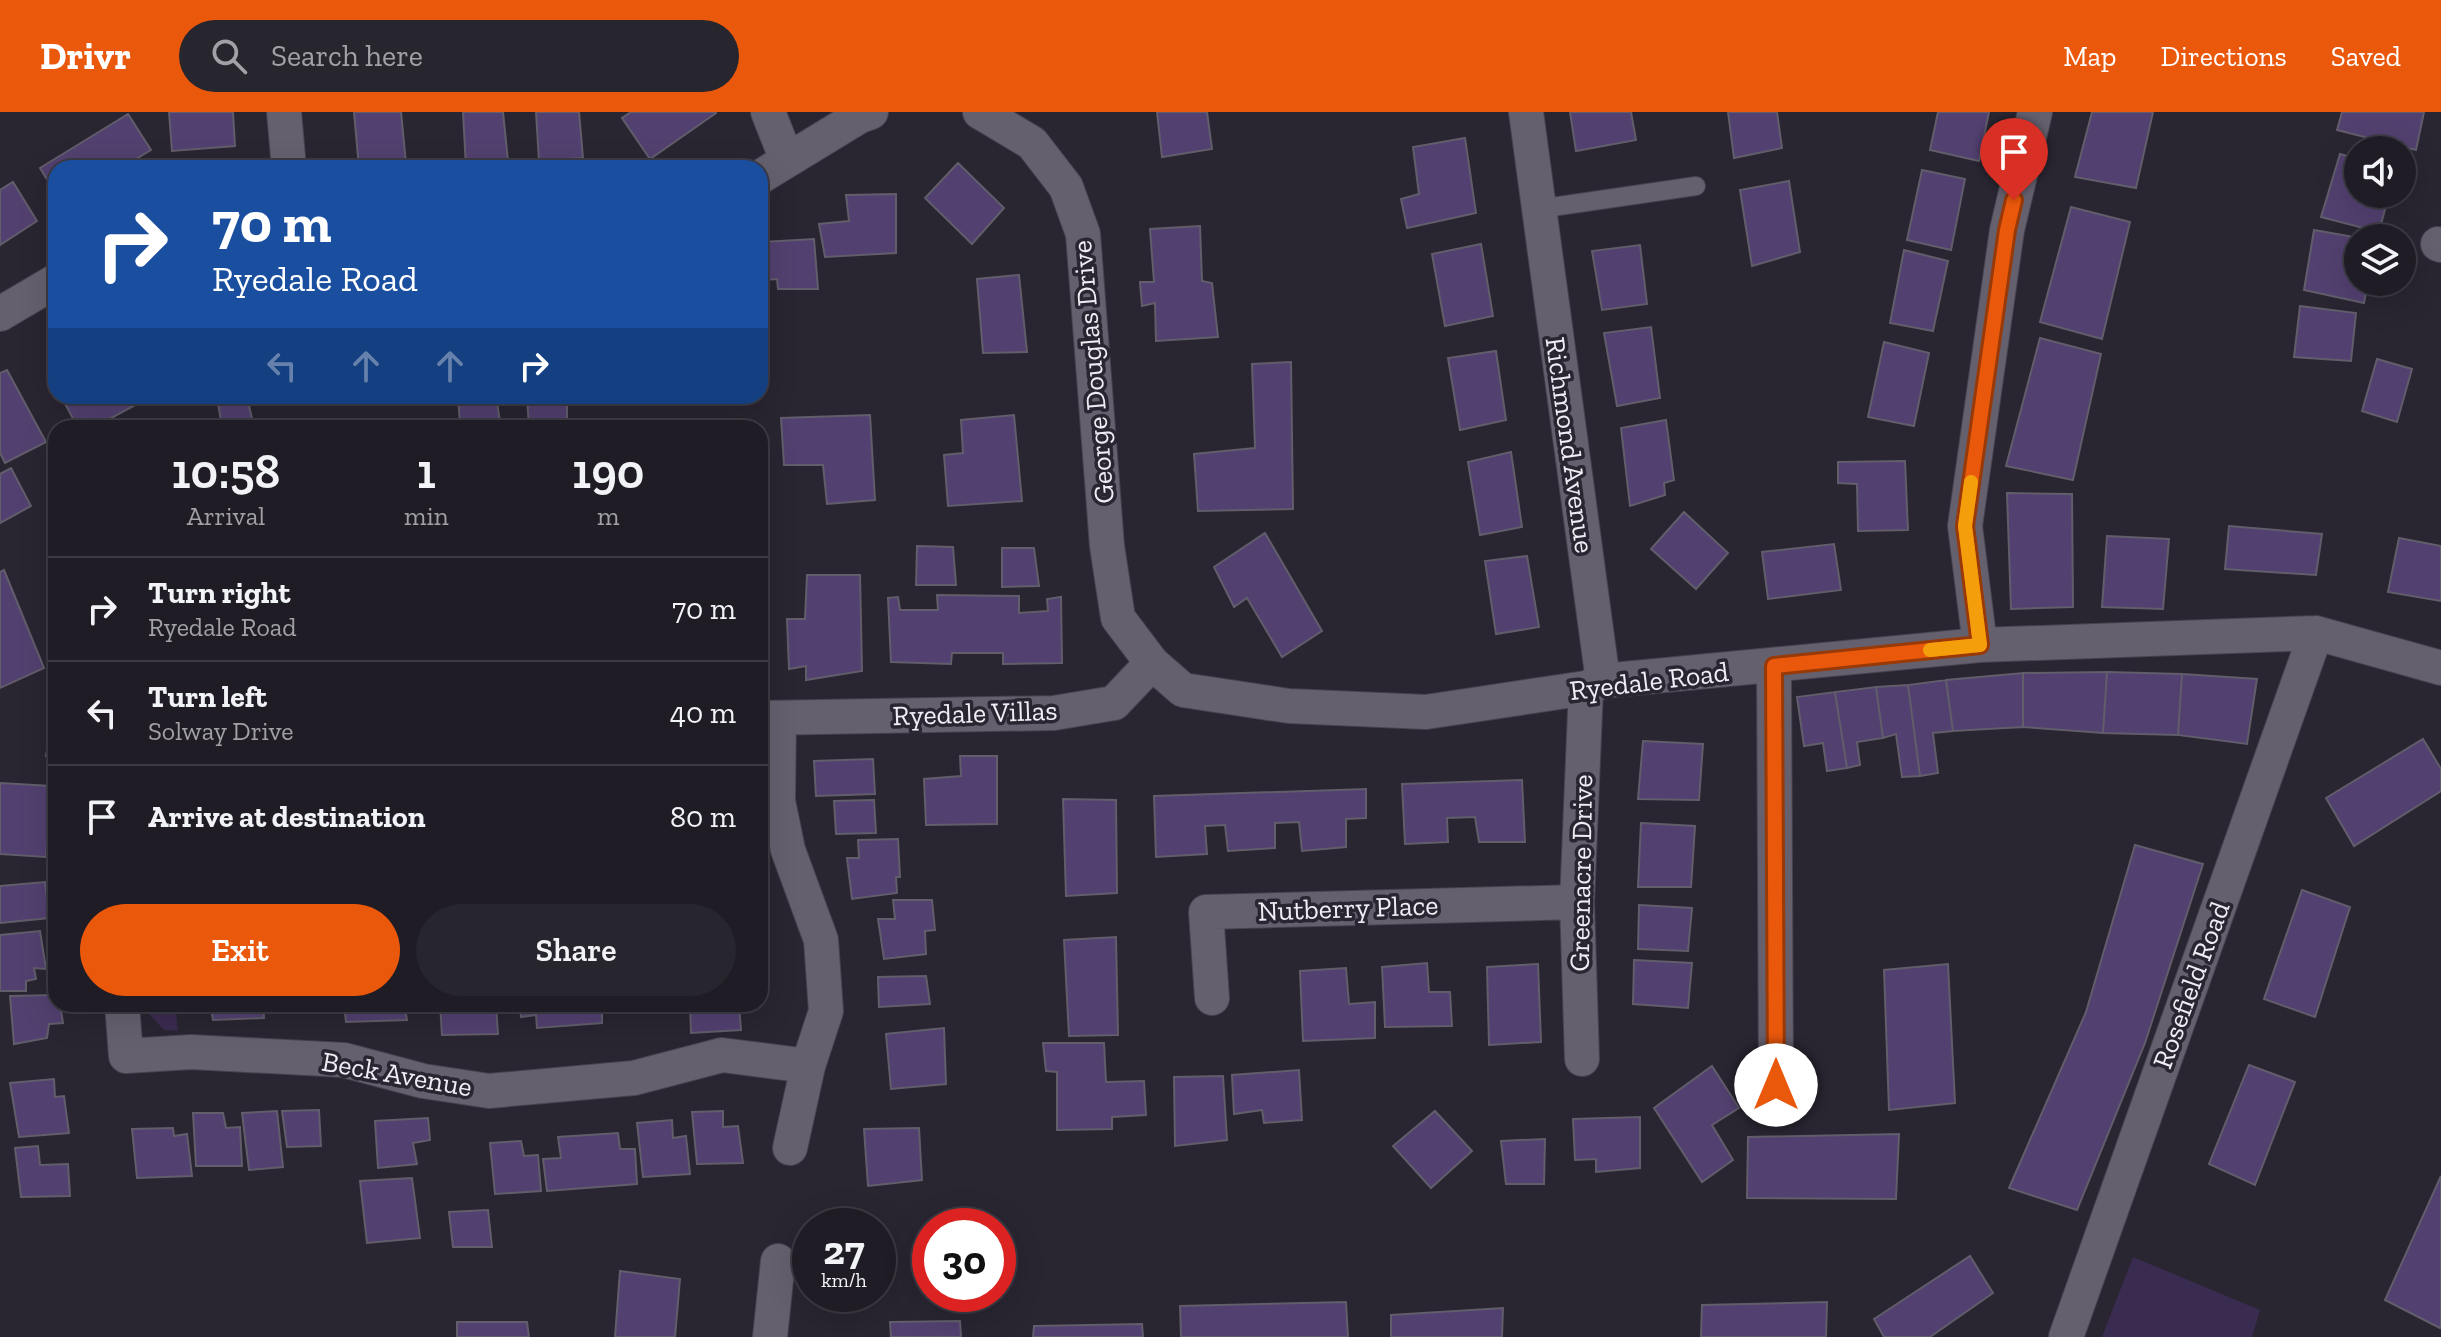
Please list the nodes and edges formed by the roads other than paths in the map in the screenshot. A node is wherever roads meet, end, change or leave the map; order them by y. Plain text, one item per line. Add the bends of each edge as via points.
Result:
1 (284, 112) edge
2 (768, 112) edge
3 (871, 112) edge
4 (980, 112) edge
5 (1526, 112) edge
6 (2035, 112) edge
7 (288, 160) edge
8 (774, 168) edge
9 (1696, 186) dead end
10 (1538, 209) junction
11 (48, 286) edge
12 (0, 314) edge
13 (2316, 633) junction
14 (1980, 645) junction
15 (1152, 663) junction
16 (1774, 666) junction
17 (2441, 668) edge
18 (1594, 684) junction
19 (770, 718) edge
20 (1577, 902) junction
21 (1212, 998) dead end
22 (123, 1012) edge
23 (1582, 1059) dead end
24 (808, 1066) junction
25 (1776, 1085) dead end
26 (790, 1148) dead end
27 (778, 1261) dead end
28 (770, 1337) edge
29 (2066, 1337) edge

1 - 7 street
2 - 8 street
3 - 8 street
4 - 15 street, George Douglas Drive via 1032,143 1066,187 1083,234 1107,546 1118,618
5 - 10 street, Richmond Avenue
6 - 14 street via 2007,230 1965,526
9 - 10 lane
10 - 18 street, Richmond Avenue
11 - 12 street
13 - 14 street, Ryedale Road
13 - 17 street, Ryedale Road
13 - 29 street, Rosefield Road
14 - 16 street, Ryedale Road
15 - 18 street, Ryedale Road via 1183,690 1289,706 1426,712
15 - 19 street, Ryedale Villas via 1114,703 1054,713
16 - 18 street, Ryedale Road
16 - 25 street
18 - 20 street, Greenacre Drive
19 - 24 street via 788,850 821,940 826,1011
20 - 21 street, Nutberry Place via 1206,912
20 - 23 street, Greenacre Drive
22 - 24 street, Beck Avenue via 126,1056 191,1052 344,1060 423,1081 489,1091 634,1078 722,1055
24 - 26 street
27 - 28 street

